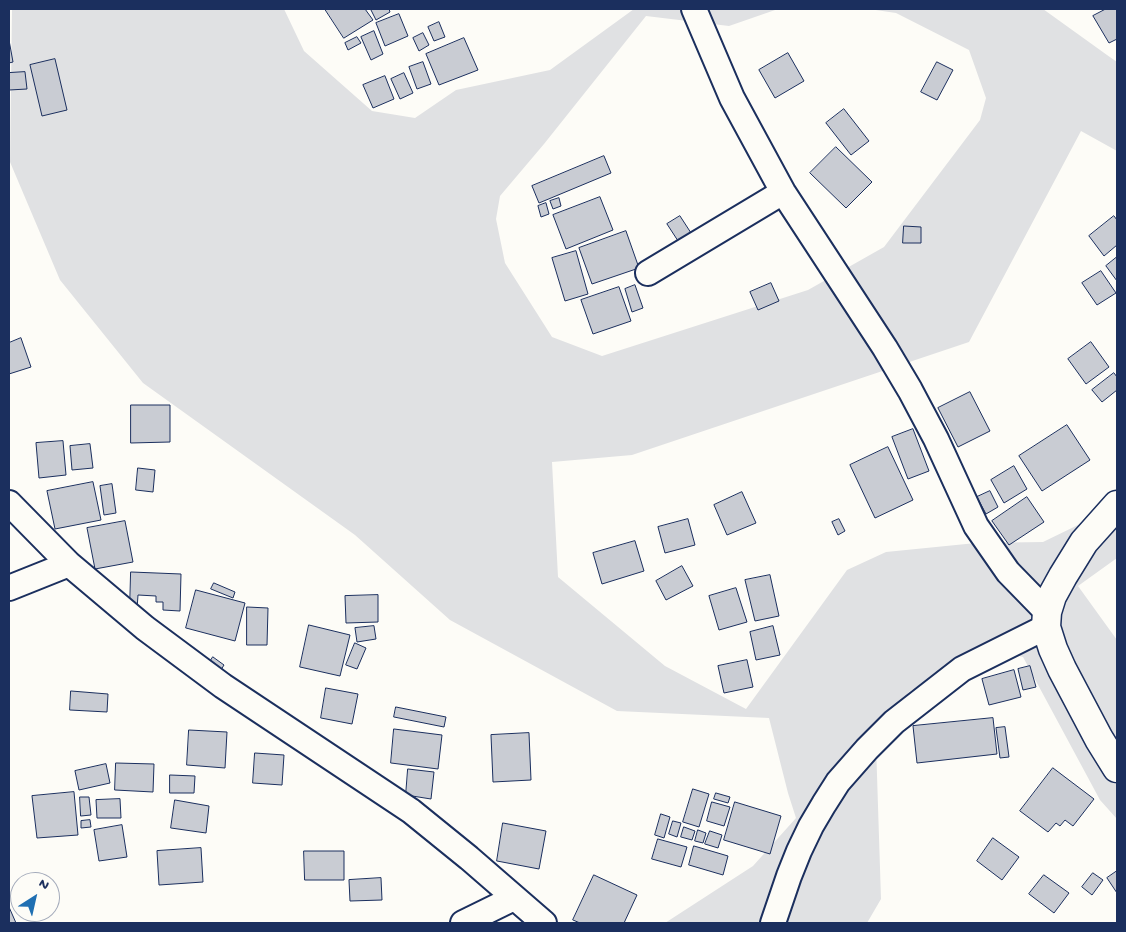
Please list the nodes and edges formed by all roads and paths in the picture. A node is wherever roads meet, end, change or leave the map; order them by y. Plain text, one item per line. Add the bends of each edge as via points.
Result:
1 (694, 9) edge
2 (783, 192) junction
3 (648, 273) dead end
4 (9, 503) edge
5 (1117, 505) edge
6 (69, 564) junction
7 (9, 588) edge
8 (1046, 619) junction
9 (1117, 768) edge
10 (514, 898) junction
11 (463, 923) edge
12 (544, 923) edge
13 (773, 923) edge

1 - 2 street via 732,98
2 - 3 street
2 - 8 street via 910,390 976,526
4 - 6 street
5 - 8 main road via 1084,542 1052,596
6 - 7 street
6 - 10 street via 145,628 223,686 411,810
8 - 9 main road via 1053,650 1062,669
8 - 13 street via 962,669 894,722 867,749 838,782 811,826
10 - 11 street
10 - 12 street

